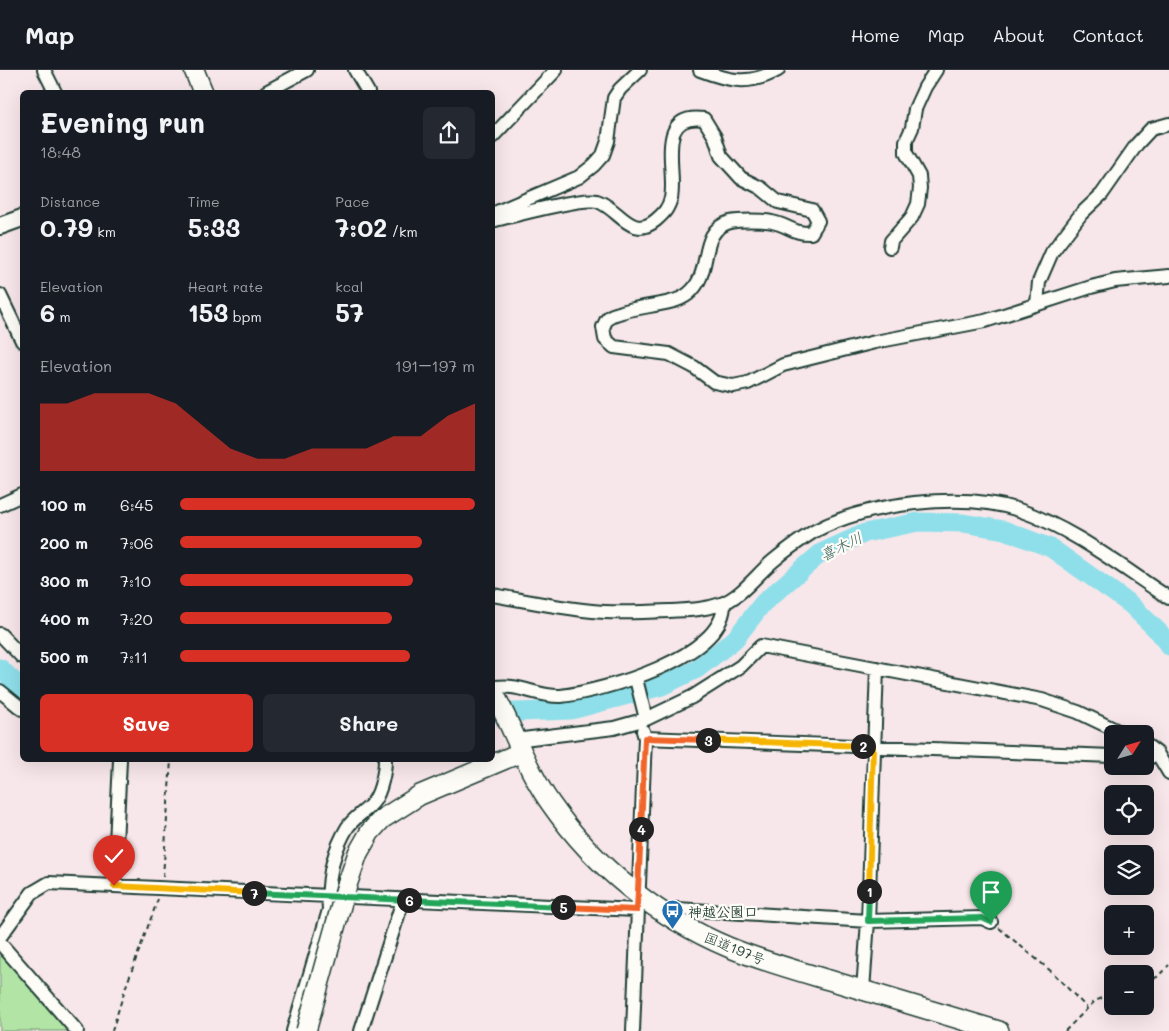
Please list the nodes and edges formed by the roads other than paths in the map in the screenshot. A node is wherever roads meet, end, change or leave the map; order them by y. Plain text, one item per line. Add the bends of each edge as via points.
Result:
1 (44, 70) edge
2 (194, 70) edge
3 (307, 70) edge
4 (355, 70) edge
5 (556, 70) edge
6 (640, 70) edge
7 (700, 70) edge
8 (778, 70) edge
9 (936, 70) edge
10 (54, 90) edge
11 (202, 90) edge
12 (270, 90) edge
13 (367, 90) edge
14 (1169, 124) edge
15 (495, 134) edge
16 (495, 213) edge
17 (20, 219) edge
18 (495, 220) edge
19 (0, 226) edge
20 (890, 247) dead end
21 (1169, 276) edge
22 (0, 295) edge
23 (1037, 304) junction
24 (20, 338) edge
25 (20, 496) edge
26 (0, 505) edge
27 (495, 595) edge
28 (1169, 598) edge
29 (724, 604) junction
30 (0, 634) edge
31 (20, 655) edge
32 (877, 668) junction
33 (636, 682) junction
34 (495, 690) edge
35 (0, 691) edge
36 (495, 695) edge
37 (20, 707) edge
38 (644, 718) junction
39 (1105, 725) edge
40 (645, 738) junction
41 (516, 741) junction
42 (873, 747) junction
43 (495, 753) edge
44 (1104, 756) edge
45 (1154, 759) edge
46 (120, 762) edge
47 (385, 762) edge
48 (479, 762) edge
49 (1169, 774) edge
50 (114, 886) junction
51 (328, 896) junction
52 (403, 900) junction
53 (637, 902) junction
54 (666, 914) junction
55 (868, 921) junction
56 (991, 922) road end
57 (0, 937) edge
58 (0, 943) edge
59 (863, 990) junction
60 (77, 1031) edge
61 (293, 1031) edge
62 (306, 1031) edge
63 (361, 1031) edge
64 (633, 1031) edge
65 (999, 1031) edge

1 - 10 street
2 - 11 highway
3 - 12 street
4 - 13 street
5 - 15 street
6 - 16 street via 614,98 608,141 594,165 579,177
7 - 8 street via 726,80 743,81
9 - 20 street via 915,108 906,141 906,153 918,176 918,204 912,217 890,242
14 - 23 street via 1151,129 1137,144 1102,194 1081,214 1052,252 1039,282
17 - 19 main road
18 - 23 street via 579,201 596,201 611,208 630,226 652,223 666,212 671,199 673,184 669,148 674,132 681,122 693,117 704,119 721,156 741,178 778,202 812,210 818,222 811,233 800,234 771,221 730,222 716,229 708,239 702,276 693,290 682,298 633,307 609,316 603,327 605,339 614,347 670,354 714,382 733,386 748,383 784,365 875,342 985,321
21 - 23 street via 1115,281
22 - 24 street
25 - 26 street
27 - 29 street via 604,612 703,609
28 - 29 street via 1070,533 1043,520 1018,510 953,502 910,503 839,520 796,542
29 - 33 street via 724,614 708,637
30 - 31 street
32 - 38 street via 761,646 741,666 692,697
32 - 39 street via 1042,700
32 - 42 street
33 - 34 street via 559,696 510,686
33 - 38 street
35 - 37 street
36 - 41 highway, 国道197号
38 - 40 street
38 - 41 street via 614,728
40 - 42 street
40 - 53 street
41 - 43 highway, bridge
41 - 53 highway, 国道197号 via 550,803 583,846
42 - 44 street
42 - 55 street
45 - 49 street
46 - 50 street
47 - 51 street via 374,802 347,828 333,858
48 - 62 highway, bridge via 382,819 370,832 358,853 346,888
50 - 51 street
50 - 57 street via 59,883 40,886
51 - 52 street
51 - 61 street via 329,910
52 - 53 street
52 - 63 street
53 - 54 highway, 国道197号
53 - 64 street
54 - 55 street via 677,910
54 - 59 highway, 国道197号 via 729,947
55 - 56 street via 982,918
55 - 59 street
58 - 60 street
59 - 65 highway, 国道197号

